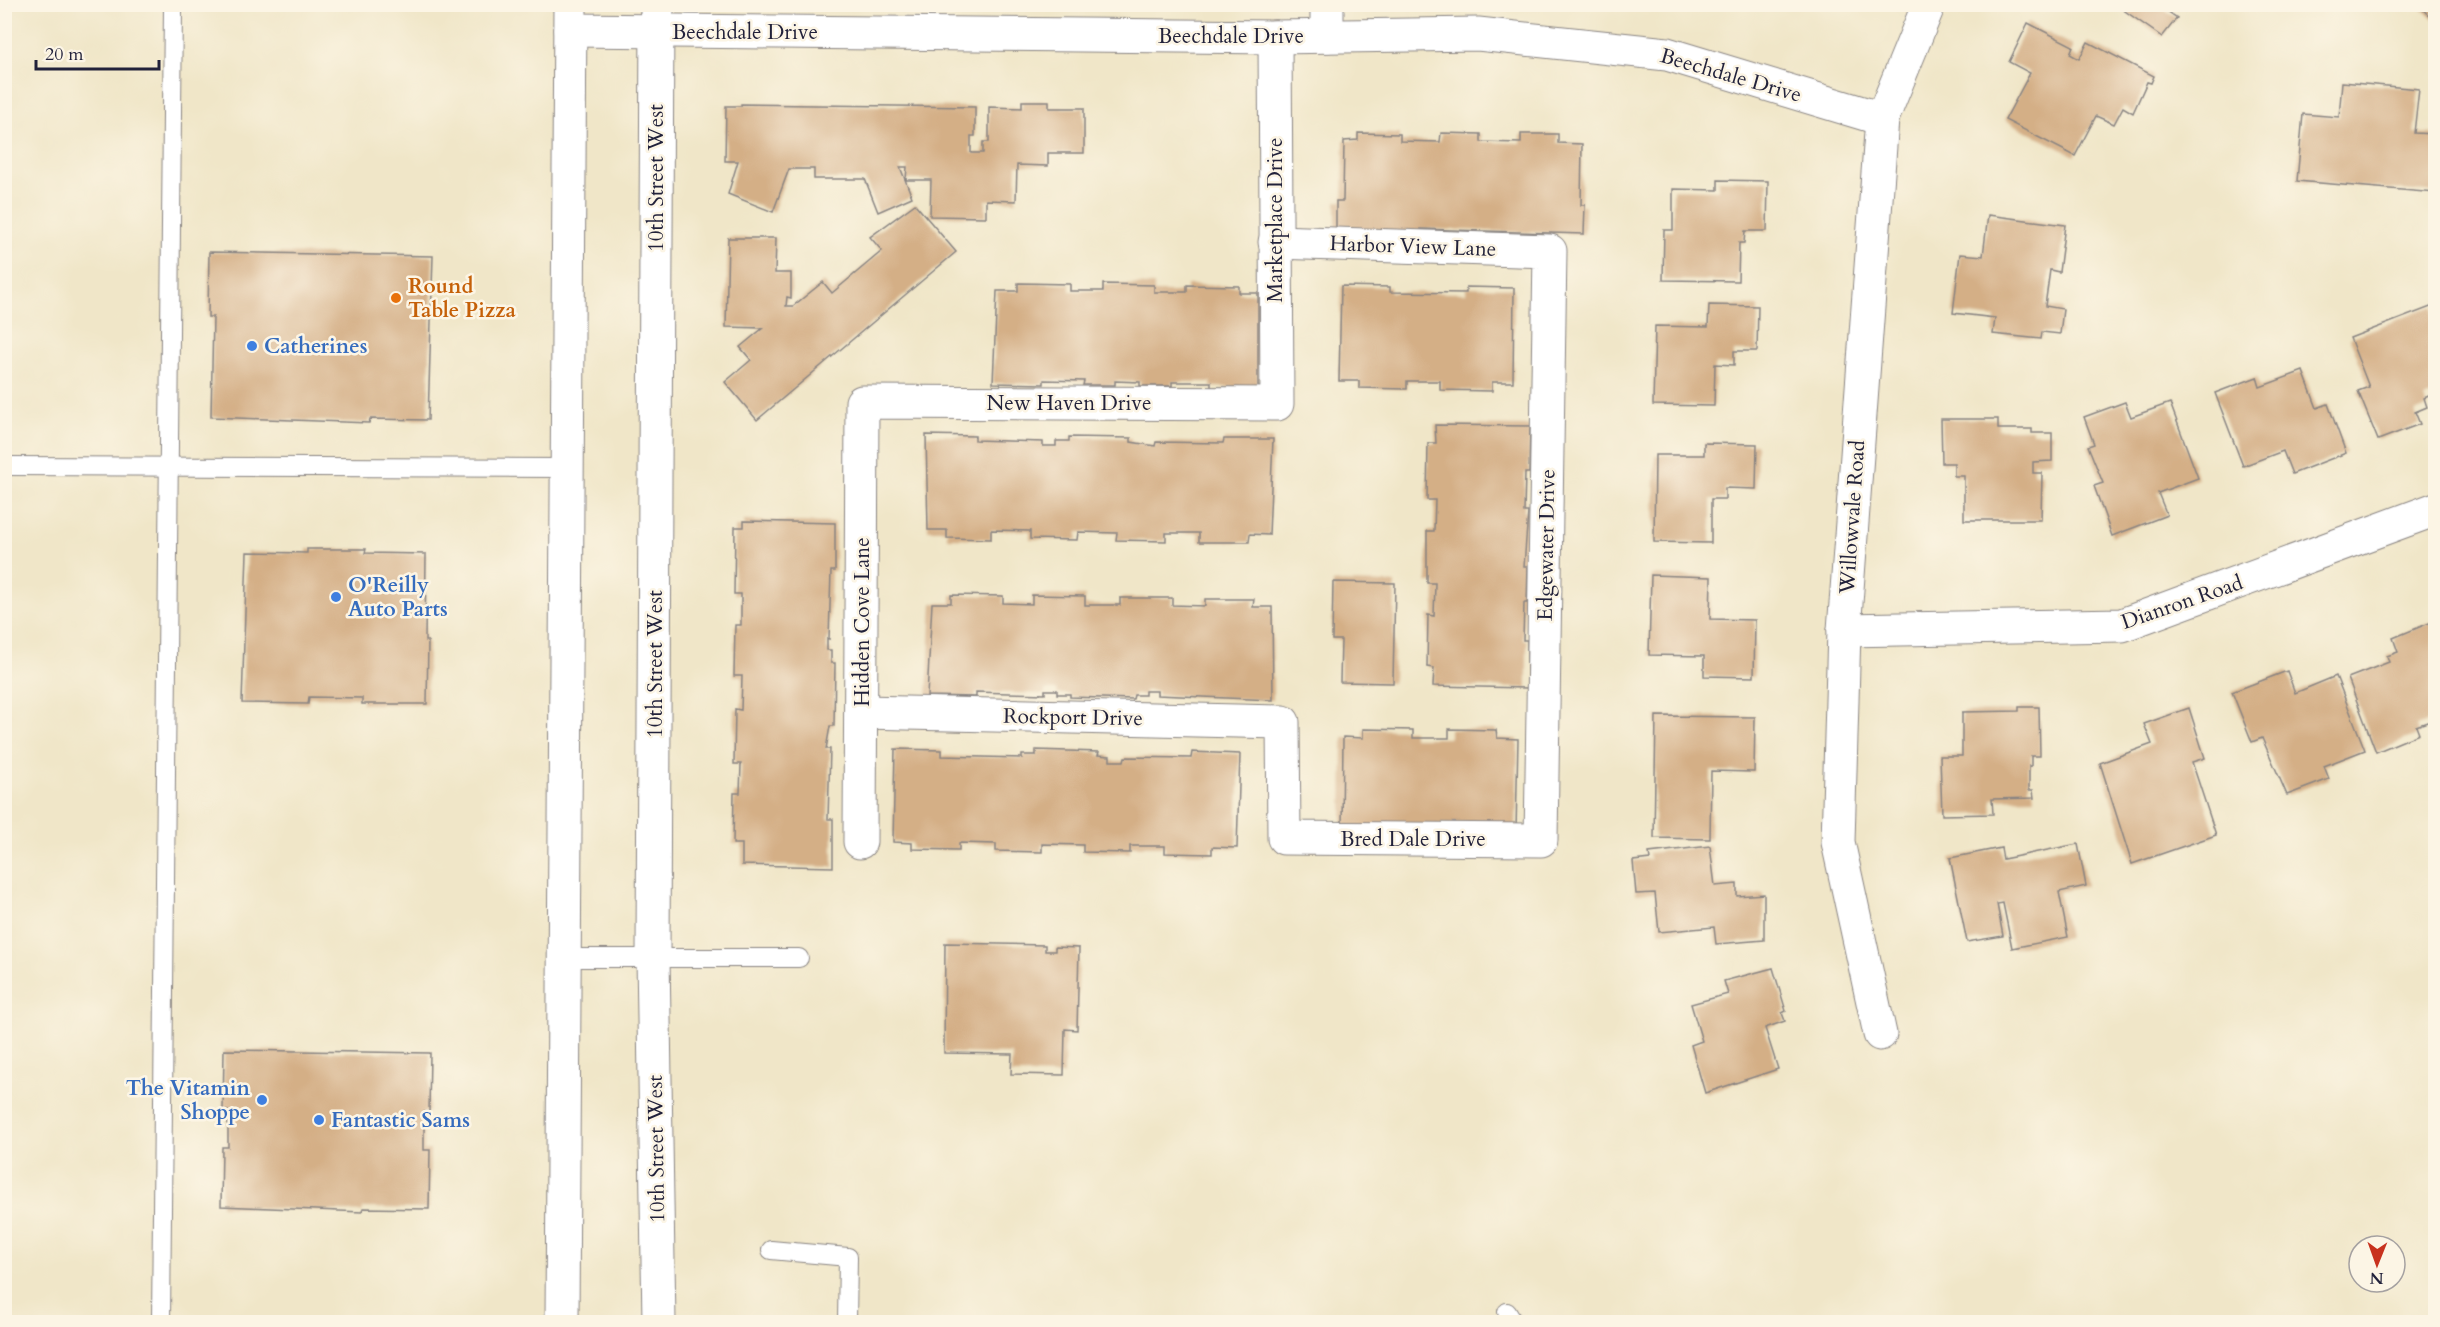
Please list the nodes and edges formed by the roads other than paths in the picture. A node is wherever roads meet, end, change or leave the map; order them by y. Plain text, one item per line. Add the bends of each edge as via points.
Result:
1 (174, 4) edge
2 (1327, 4) edge
3 (1929, 4) edge
4 (570, 17) edge
5 (657, 18) edge
6 (1327, 36) junction
7 (1275, 37) junction
8 (1882, 119) junction
9 (1275, 242) junction
10 (1550, 250) joint
11 (862, 402) joint
12 (1277, 404) joint
13 (4, 466) edge
14 (169, 467) junction
15 (567, 468) junction
16 (2436, 509) edge
17 (1844, 630) junction
18 (863, 712) junction
19 (1284, 838) joint
20 (1542, 840) joint
21 (860, 842) dead end
22 (653, 957) junction
23 (564, 958) junction
24 (799, 958) dead end
25 (1880, 1034) dead end
26 (771, 1250) dead end
27 (161, 1323) edge
28 (562, 1323) edge
29 (659, 1323) edge
30 (847, 1323) edge

1 - 14 lane
2 - 6 street
3 - 8 street, Willowvale Road
4 - 5 street, Beechdale Drive
4 - 15 street
5 - 7 street, Beechdale Drive
5 - 22 street, 10th Street West
6 - 7 street, Beechdale Drive
6 - 8 street, Beechdale Drive via 1478,34 1667,54
7 - 9 street, Marketplace Drive
8 - 17 street, Willowvale Road
9 - 10 street, Harbor View Lane
9 - 12 street, Marketplace Drive
10 - 20 street, Edgewater Drive
11 - 12 street, New Haven Drive
11 - 18 street, Hidden Cove Lane
13 - 14 lane
14 - 15 lane
14 - 27 lane
15 - 23 street
16 - 17 street, Dianron Road via 2122,626
17 - 25 street, Willowvale Road via 1838,842
18 - 19 street, Rockport Drive via 1283,722
18 - 21 street, Hidden Cove Lane
19 - 20 street, Bred Dale Drive
22 - 23 lane
22 - 24 lane
22 - 29 street, 10th Street West
23 - 28 street
26 - 30 lane via 848,1257

